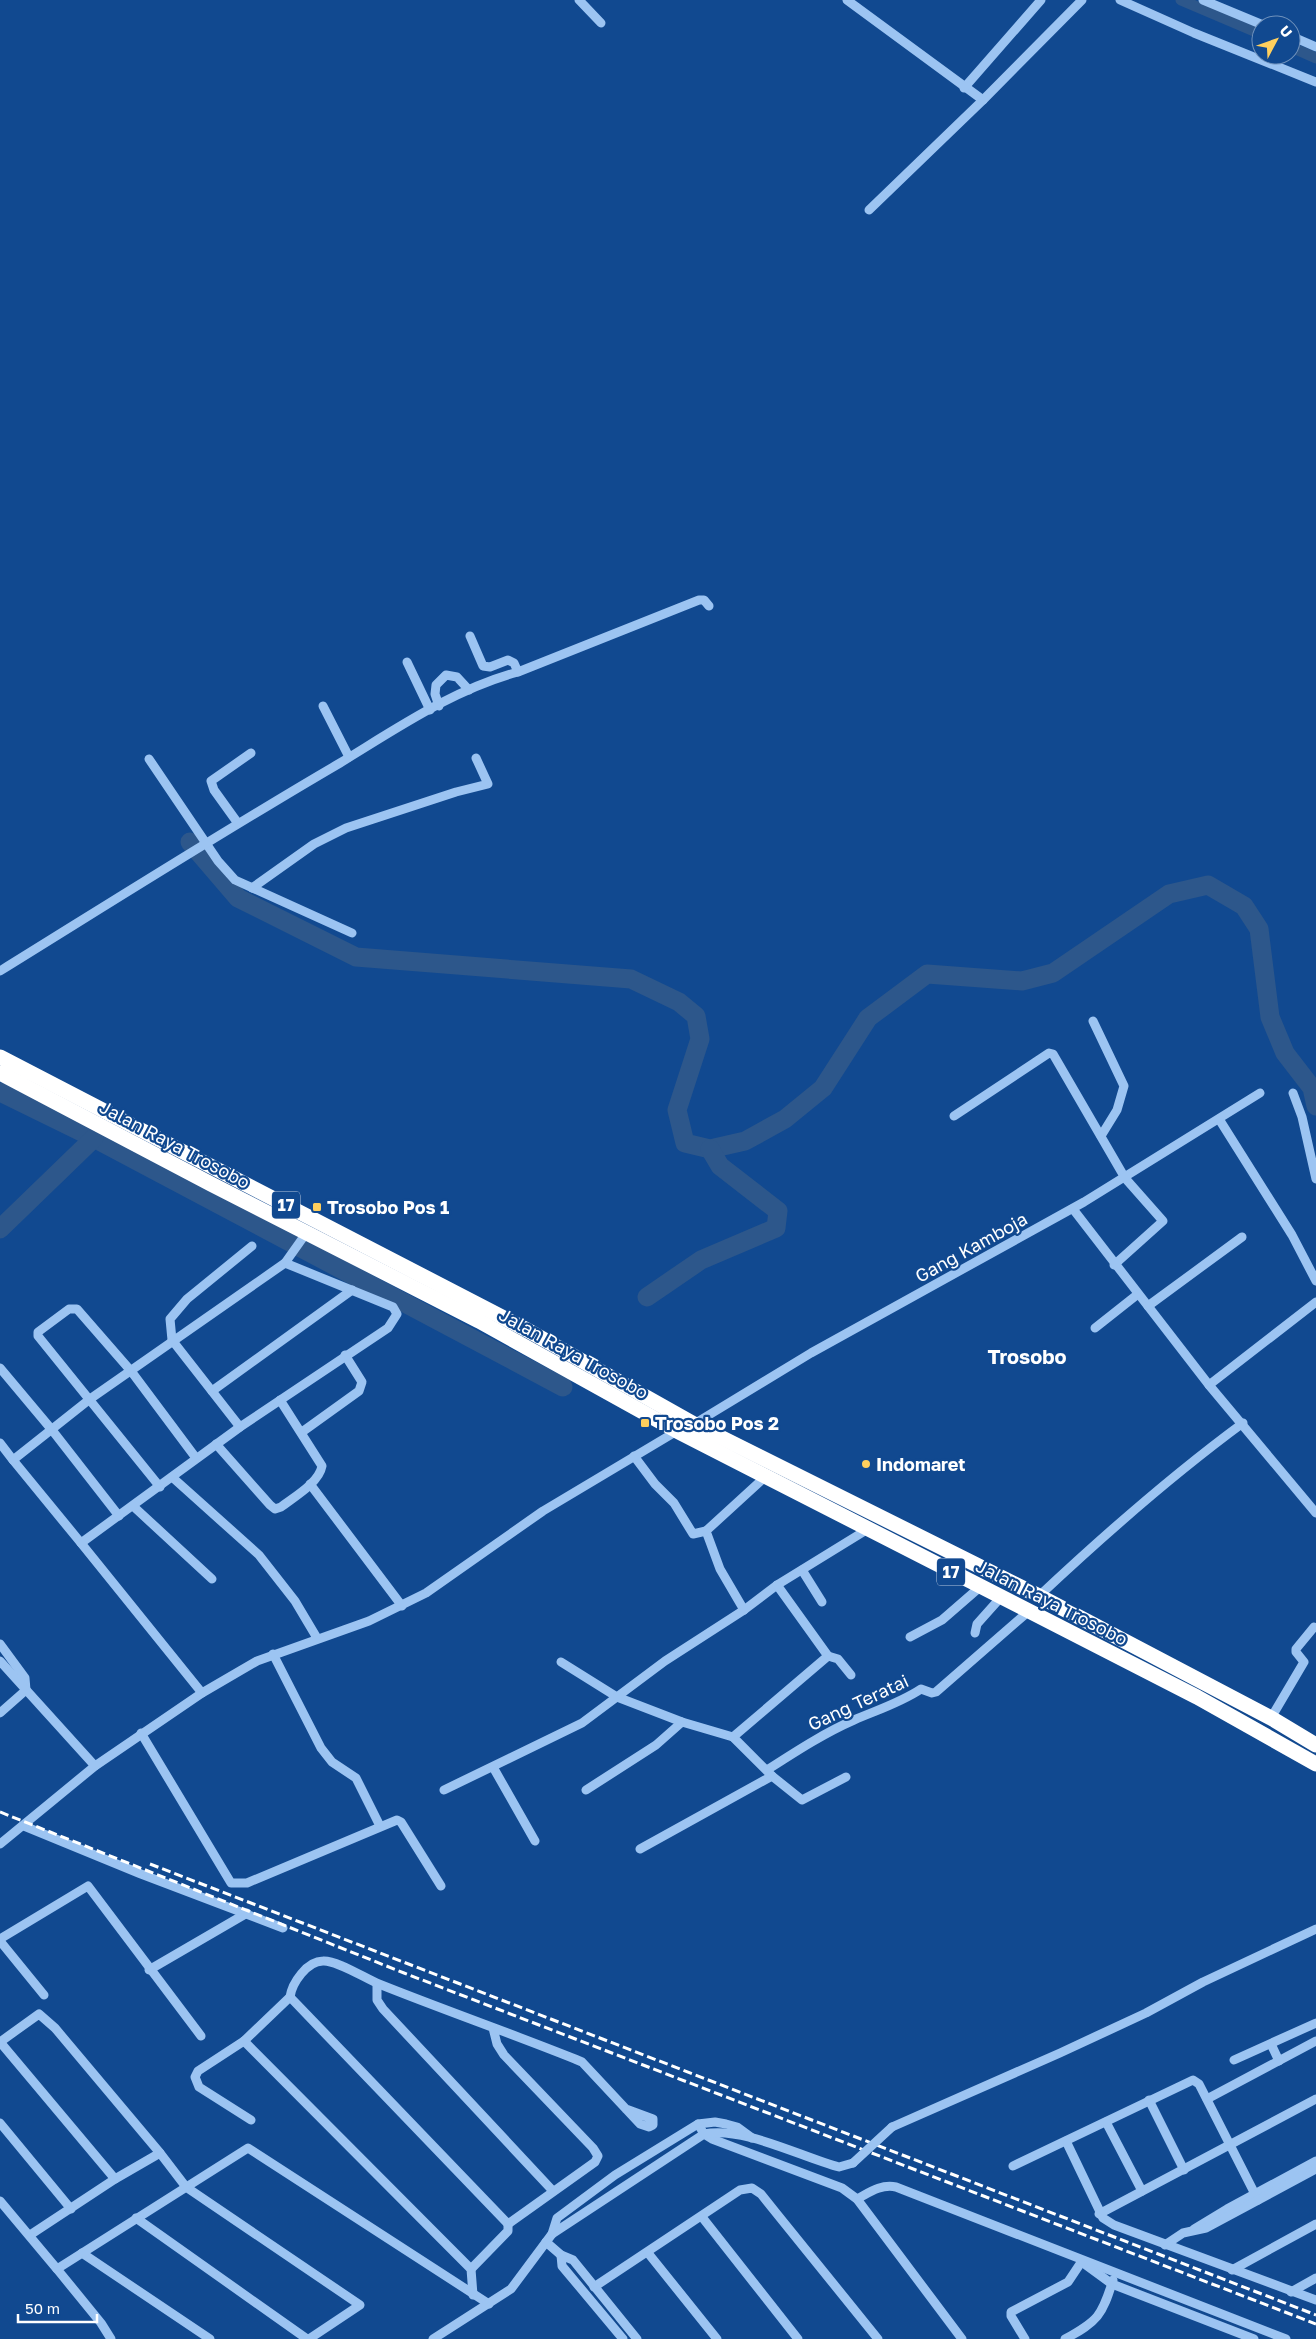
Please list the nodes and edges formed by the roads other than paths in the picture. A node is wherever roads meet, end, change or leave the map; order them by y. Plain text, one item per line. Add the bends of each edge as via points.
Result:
1 (579, 0) edge
2 (847, 0) edge
3 (1041, 0) edge
4 (1082, 0) edge
5 (1120, 0) edge
6 (1203, 0) edge
7 (1251, 20) edge
8 (601, 23) dead end
9 (1301, 40) edge
10 (1316, 47) edge
11 (1315, 79) edge
12 (964, 88) junction
13 (983, 100) junction
14 (869, 210) dead end
15 (709, 606) dead end
16 (470, 636) dead end
17 (407, 662) dead end
18 (518, 672) junction
19 (469, 690) junction
20 (323, 706) dead end
21 (440, 706) junction
22 (430, 710) junction
23 (251, 753) dead end
24 (349, 757) junction
25 (476, 758) dead end
26 (149, 759) dead end
27 (237, 822) junction
28 (203, 845) junction
29 (252, 888) junction
30 (352, 933) dead end
31 (0, 971) edge
32 (1093, 1021) dead end
33 (0, 1057) edge
34 (0, 1073) edge
35 (1260, 1093) dead end
36 (1293, 1093) dead end
37 (954, 1116) dead end
38 (1219, 1119) junction
39 (1100, 1136) junction
40 (1126, 1178) junction
41 (1316, 1179) edge
42 (1073, 1209) junction
43 (306, 1235) junction
44 (1242, 1237) dead end
45 (252, 1246) dead end
46 (285, 1262) junction
47 (1114, 1265) junction
48 (1316, 1281) edge
49 (352, 1290) junction
50 (1138, 1294) junction
51 (1316, 1302) edge
52 (1148, 1306) junction
53 (1095, 1328) dead end
54 (172, 1340) junction
55 (344, 1355) junction
56 (570, 1363) junction
57 (0, 1368) edge
58 (131, 1371) junction
59 (588, 1373) junction
60 (1209, 1385) junction
61 (212, 1391) junction
62 (90, 1399) junction
63 (280, 1400) junction
64 (1243, 1423) junction
65 (694, 1424) junction
66 (240, 1426) junction
67 (52, 1430) junction
68 (676, 1431) junction
69 (302, 1432) junction
70 (0, 1443) edge
71 (216, 1444) junction
72 (634, 1456) junction
73 (196, 1458) junction
74 (13, 1460) junction
75 (172, 1477) junction
76 (765, 1477) junction
77 (310, 1484) junction
78 (160, 1486) junction
79 (133, 1506) junction
80 (1316, 1513) edge
81 (119, 1516) junction
82 (868, 1529) junction
83 (706, 1531) junction
84 (81, 1543) junction
85 (802, 1570) junction
86 (212, 1579) dead end
87 (777, 1585) junction
88 (980, 1587) junction
89 (1002, 1596) junction
90 (1039, 1596) junction
91 (822, 1602) dead end
92 (402, 1606) junction
93 (744, 1610) junction
94 (1029, 1611) junction
95 (1314, 1627) dead end
96 (974, 1634) dead end
97 (910, 1637) dead end
98 (317, 1638) junction
99 (0, 1644) edge
100 (273, 1654) junction
101 (828, 1656) junction
102 (0, 1661) edge
103 (561, 1662) dead end
104 (851, 1675) dead end
105 (26, 1690) junction
106 (202, 1693) junction
107 (617, 1697) junction
108 (0, 1713) edge
109 (1271, 1718) junction
110 (682, 1722) junction
111 (142, 1733) junction
112 (733, 1737) junction
113 (1316, 1745) edge
114 (1316, 1764) edge
115 (96, 1766) junction
116 (493, 1767) junction
117 (770, 1773) junction
118 (846, 1777) dead end
119 (444, 1790) dead end
120 (586, 1790) dead end
121 (24, 1826) junction
122 (380, 1826) junction
123 (535, 1841) dead end
124 (0, 1844) edge
125 (640, 1849) dead end
126 (441, 1886) dead end
127 (247, 1913) junction
128 (283, 1928) dead end
129 (1316, 1929) edge
130 (0, 1940) edge
131 (149, 1970) junction
132 (377, 1984) junction
133 (44, 1995) dead end
134 (290, 1998) junction
135 (1316, 2022) edge
136 (493, 2028) junction
137 (1298, 2031) junction
138 (201, 2036) dead end
139 (244, 2041) junction
140 (1316, 2041) edge
141 (0, 2042) edge
142 (1271, 2044) junction
143 (1306, 2047) junction
144 (1234, 2060) dead end
145 (1279, 2061) junction
146 (1207, 2099) junction
147 (1316, 2099) edge
148 (1149, 2100) junction
149 (626, 2109) dead end
150 (251, 2120) dead end
151 (0, 2122) edge
152 (1106, 2122) junction
153 (698, 2124) junction
154 (704, 2134) junction
155 (752, 2138) junction
156 (1066, 2141) junction
157 (1230, 2145) junction
158 (160, 2153) junction
159 (1316, 2161) edge
160 (1013, 2166) dead end
161 (1316, 2169) edge
162 (1184, 2170) junction
163 (615, 2175) junction
164 (115, 2179) junction
165 (625, 2186) junction
166 (1278, 2186) junction
167 (186, 2187) junction
168 (1142, 2190) junction
169 (553, 2191) junction
170 (1257, 2197) junction
171 (857, 2199) junction
172 (0, 2201) edge
173 (71, 2209) junction
174 (1099, 2214) junction
175 (702, 2217) junction
176 (136, 2218) junction
177 (508, 2224) junction
178 (1316, 2224) edge
179 (552, 2234) junction
180 (30, 2235) junction
181 (546, 2242) junction
182 (1165, 2245) junction
183 (82, 2253) junction
184 (648, 2253) junction
185 (561, 2255) junction
186 (1082, 2261) junction
187 (57, 2269) junction
188 (471, 2269) junction
189 (1232, 2270) junction
190 (1115, 2274) junction
191 (1316, 2278) edge
192 (1112, 2284) junction
193 (594, 2287) junction
194 (1291, 2292) junction
195 (473, 2295) junction
196 (1184, 2300) junction
197 (1316, 2300) edge
198 (489, 2304) junction
199 (1178, 2310) junction
200 (634, 2336) edge
201 (111, 2339) edge
202 (210, 2339) edge
203 (308, 2339) edge
204 (433, 2339) edge
205 (623, 2339) edge
206 (717, 2339) edge
207 (798, 2339) edge
208 (878, 2339) edge
209 (962, 2339) edge
210 (1025, 2339) edge
211 (1065, 2339) edge
212 (1254, 2339) edge
213 (1286, 2339) edge

1 - 8 street
2 - 12 street
3 - 12 street
4 - 13 street
5 - 11 street via 1194,33
6 - 7 street
9 - 10 street
12 - 13 street
13 - 14 street
15 - 18 street via 704,600 699,600
16 - 18 street via 483,666 490,667 508,660 514,663
17 - 22 street
18 - 19 street
19 - 21 street
19 - 21 street via 457,677 446,675 436,685
20 - 24 street
21 - 22 street
22 - 24 street
23 - 27 street via 211,781
24 - 27 street
25 - 29 street via 488,784 346,828 314,844
26 - 28 street
27 - 28 street
28 - 29 street via 229,874
28 - 31 street
29 - 30 street
32 - 39 street via 1124,1086 1117,1110
33 - 56 highway, Jalan Raya Trosobo / 17 via 527,1330
34 - 43 highway, Jalan Raya Trosobo / 17
35 - 38 street, Gang Kamboja
36 - 41 street
37 - 39 street via 1051,1052
38 - 40 street, Gang Kamboja
38 - 48 street via 1292,1235
39 - 40 street
40 - 42 street, Gang Kamboja
40 - 47 street via 1163,1222
42 - 47 street
42 - 65 street, Gang Kamboja via 811,1353
43 - 46 street
43 - 56 highway, Jalan Raya Trosobo / 17
44 - 52 street
45 - 54 street via 178,1307 170,1320
46 - 49 street
46 - 54 street
47 - 50 street
49 - 55 street via 393,1307 397,1314 388,1328
49 - 61 street
50 - 52 street
50 - 53 street
51 - 60 street
52 - 60 street
54 - 58 street
54 - 61 street
55 - 63 street
55 - 69 street via 362,1382 359,1391
56 - 59 highway, Jalan Raya Trosobo / 17
57 - 67 street
58 - 62 street
58 - 62 street via 77,1309 69,1309 37,1334
58 - 73 street
59 - 65 highway, Jalan Raya Trosobo / 17
59 - 68 highway, Jalan Raya Trosobo / 17
60 - 64 street
61 - 66 street
62 - 67 street
62 - 78 street
63 - 66 street
63 - 69 street
64 - 80 street
64 - 90 street via 1200,1454 1114,1526
65 - 90 highway, Jalan Raya Trosobo / 17
66 - 71 street
67 - 74 street
67 - 81 street
68 - 72 street
68 - 76 highway, Jalan Raya Trosobo / 17
69 - 77 street via 322,1466
70 - 74 street
71 - 73 street
71 - 77 street via 273,1508 281,1508
72 - 83 street via 674,1503 693,1534
72 - 92 street via 544,1510 426,1593
73 - 75 street
74 - 84 street
75 - 78 street
75 - 98 street via 259,1555 295,1601
76 - 82 highway, Jalan Raya Trosobo / 17
76 - 83 street
77 - 92 street
78 - 79 street
79 - 81 street
79 - 86 street
81 - 84 street
82 - 85 street
82 - 88 highway, Jalan Raya Trosobo / 17
83 - 93 street via 720,1569
84 - 106 street
85 - 87 street
85 - 91 street
87 - 93 street
87 - 101 street
88 - 89 highway, Jalan Raya Trosobo / 17
88 - 97 street via 942,1620
89 - 94 highway, Jalan Raya Trosobo / 17
89 - 96 street via 977,1624
90 - 109 highway, Jalan Raya Trosobo / 17
92 - 98 street
93 - 107 street via 665,1661
94 - 114 highway, Jalan Raya Trosobo / 17 via 1197,1697
94 - 117 street, Gang Teratai via 936,1692 921,1689 906,1699 853,1720 807,1744
95 - 109 street via 1296,1648 1304,1662
98 - 100 street
99 - 105 street via 24,1678
100 - 106 street
100 - 122 street via 321,1748 332,1762 356,1778
101 - 104 street via 838,1659
101 - 112 street
102 - 105 street
103 - 107 street
105 - 108 street
105 - 115 street
106 - 111 street
107 - 110 street
107 - 116 street via 582,1723
109 - 113 highway, Jalan Raya Trosobo / 17
110 - 112 street
110 - 120 street via 656,1745
111 - 115 street
111 - 122 street via 227,1880 233,1884 247,1883
112 - 117 street
115 - 121 street
116 - 119 street
116 - 123 street
117 - 118 street via 802,1800
117 - 125 street
121 - 124 street
121 - 127 street
122 - 126 street via 400,1821
127 - 128 street
127 - 131 street
129 - 155 street, bridge via 1203,1982 1146,2013 892,2127 847,2166 830,2164
130 - 131 street via 88,1886
130 - 133 street
131 - 138 street
132 - 134 street via 324,1960 298,1976
132 - 136 street
132 - 169 street via 377,2000 383,2009
134 - 139 street
134 - 177 street
135 - 137 street
136 - 149 street via 582,2062
136 - 169 street via 496,2044 504,2056 597,2153 596,2162
137 - 142 street
137 - 143 street
139 - 150 street via 198,2071 195,2081 199,2087
139 - 188 street
140 - 143 street
141 - 158 street via 39,2014 55,2028
141 - 164 street
142 - 144 street
142 - 145 street
143 - 145 street
145 - 146 street
146 - 148 street via 1199,2084 1192,2080
146 - 157 street
147 - 157 street
148 - 152 street
148 - 162 street
151 - 173 street
152 - 156 street
152 - 168 street
153 - 154 street
153 - 155 street via 726,2124
153 - 163 street
154 - 155 street via 713,2132
154 - 165 street
154 - 171 street via 842,2188
156 - 160 street
156 - 174 street
157 - 162 street
157 - 170 street
158 - 164 street
158 - 167 street
159 - 166 street
161 - 166 street
162 - 168 street
163 - 165 street
163 - 179 street via 558,2218
164 - 173 street
165 - 179 street
166 - 170 street
167 - 176 street
167 - 195 street via 248,2148
167 - 203 street via 360,2305
168 - 174 street
169 - 177 street
170 - 182 street
171 - 186 street via 877,2188 896,2187
171 - 209 street
172 - 180 street
173 - 180 street
174 - 182 street via 1114,2225
175 - 184 street
175 - 207 street
175 - 208 street via 740,2190 756,2190
176 - 183 street
176 - 203 street
177 - 188 street via 508,2231
178 - 189 street
179 - 181 street
180 - 187 street
181 - 185 street
181 - 198 street via 511,2289
182 - 189 street
183 - 187 street
183 - 202 street
184 - 193 street
184 - 206 street
185 - 193 street via 573,2260
185 - 205 street via 562,2266
186 - 190 street
186 - 192 street
186 - 210 street via 1068,2282 1011,2312
187 - 201 street
188 - 195 street
189 - 194 street
190 - 192 street
190 - 196 street
191 - 194 street
192 - 199 street
192 - 211 street via 1106,2304 1097,2317
193 - 200 street
194 - 197 street
195 - 198 street
196 - 199 street
196 - 213 street
198 - 204 street
199 - 212 street
200 - 205 street

